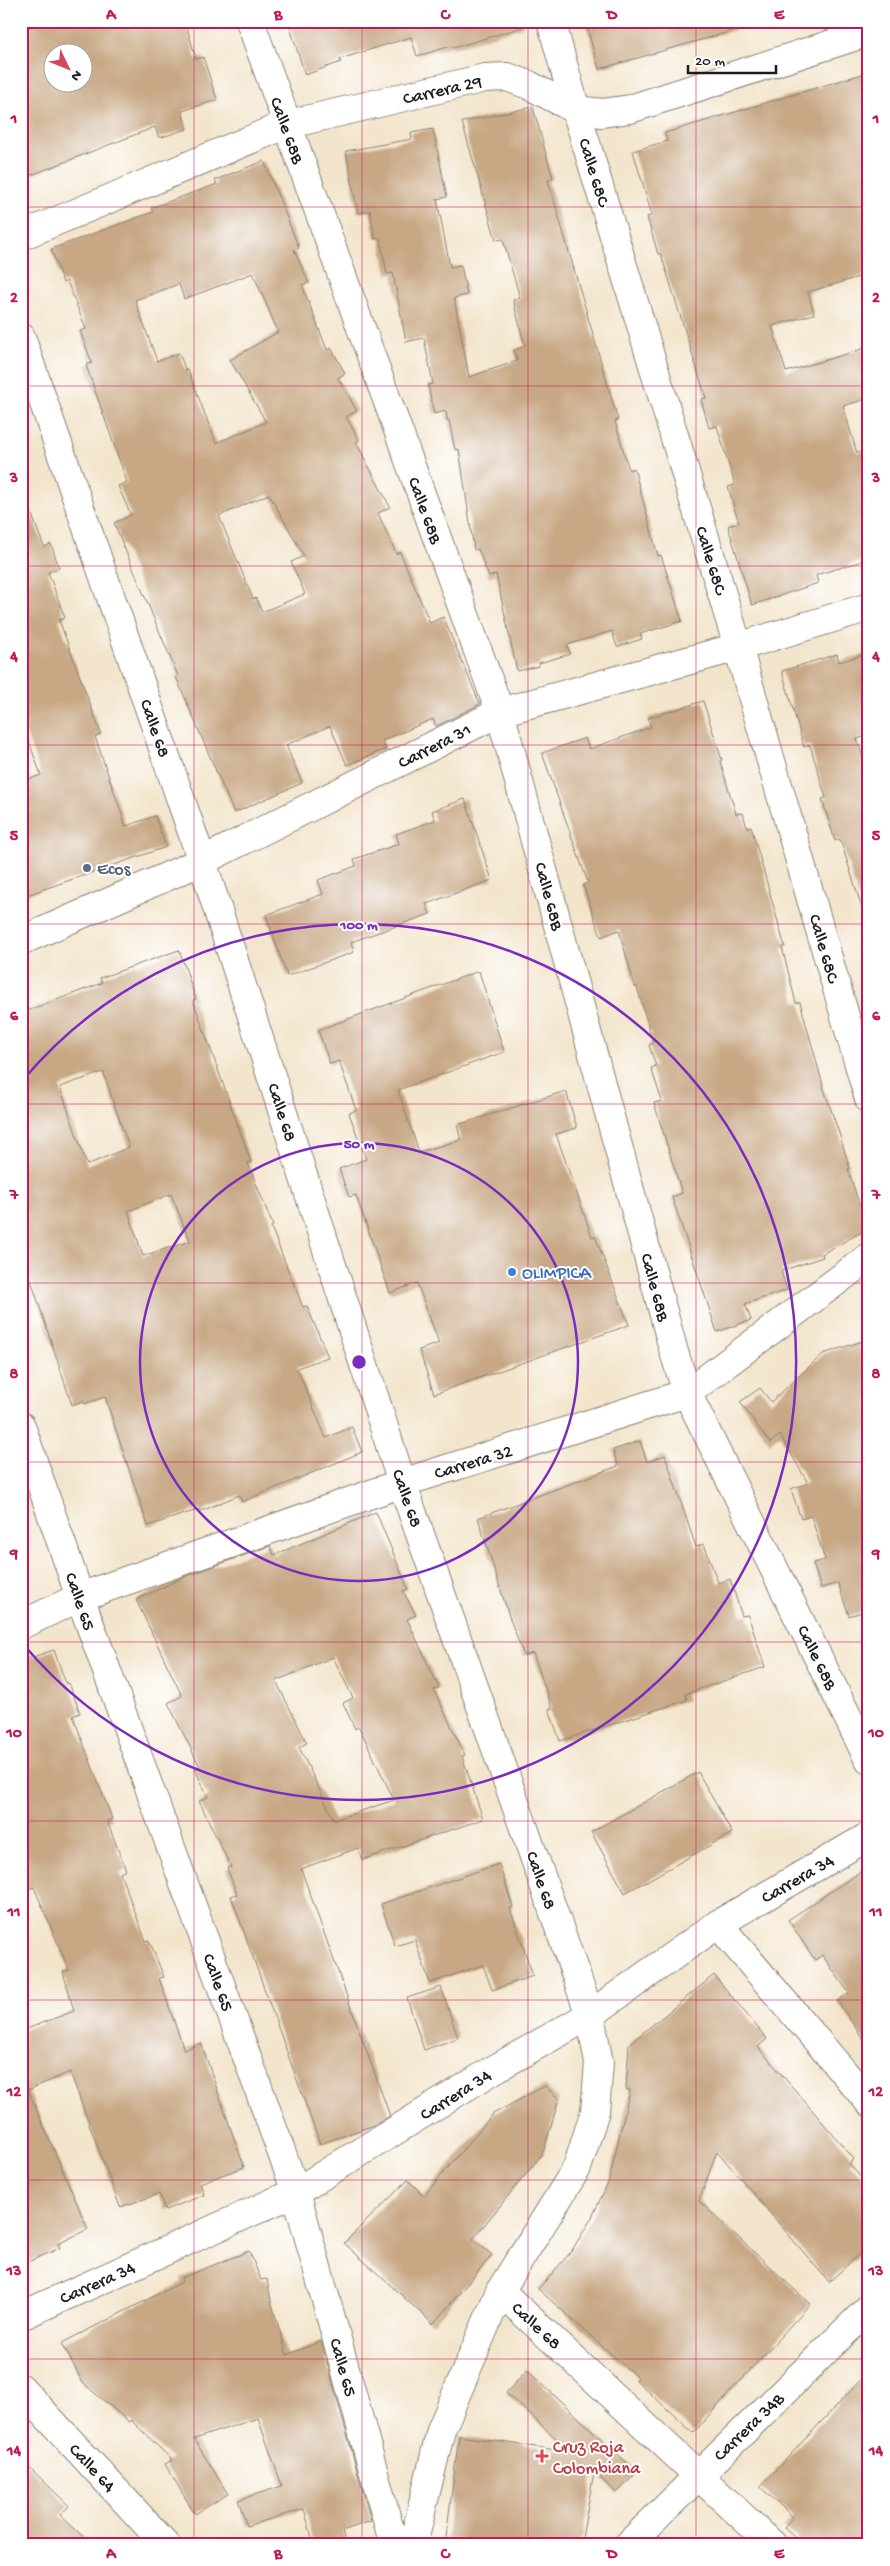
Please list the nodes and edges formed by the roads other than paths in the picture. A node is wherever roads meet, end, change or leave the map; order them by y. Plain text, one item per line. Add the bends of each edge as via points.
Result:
1 (250, 21) edge
2 (551, 21) edge
3 (869, 32) edge
4 (576, 110) junction
5 (285, 125) junction
6 (21, 236) edge
7 (21, 337) edge
8 (869, 607) edge
9 (738, 647) junction
10 (500, 712) junction
11 (202, 861) junction
12 (21, 941) edge
13 (869, 1099) edge
14 (869, 1257) edge
15 (687, 1394) junction
16 (21, 1426) edge
17 (402, 1483) junction
18 (80, 1597) junction
19 (21, 1625) edge
20 (869, 1760) edge
21 (869, 1836) edge
22 (718, 1924) junction
23 (590, 2015) junction
24 (869, 2102) edge
25 (296, 2192) junction
26 (500, 2291) junction
27 (869, 2308) edge
28 (21, 2316) edge
29 (21, 2388) edge
30 (698, 2474) junction
31 (166, 2545) edge
32 (394, 2545) edge
33 (413, 2545) edge
34 (628, 2545) edge
35 (773, 2545) edge

1 - 5 street, Calle 68B
2 - 4 street, Calle 68C
3 - 4 street, Carrera 29 via 630,109 602,113
4 - 5 street, Carrera 29 via 530,85 507,77 485,78
4 - 9 street, Calle 68C
5 - 6 street, Carrera 29
5 - 10 street, Calle 68B
7 - 11 street, Calle 68
8 - 9 street, Carrera 31
9 - 10 street, Carrera 31
9 - 13 street, Calle 68C
10 - 11 street, Carrera 31
10 - 15 street, Calle 68B
11 - 12 street, Carrera 31
11 - 17 street, Calle 68
14 - 15 street, Carrera 32
15 - 17 street, Carrera 32
15 - 20 street, Calle 68B
16 - 18 street, Calle 65
17 - 18 street, Carrera 32
17 - 23 street, Calle 68
18 - 19 street, Carrera 32
18 - 25 street, Calle 65
21 - 22 street, Carrera 34
22 - 23 street, Carrera 34
22 - 24 street
23 - 25 street, Carrera 34
23 - 26 street, Calle 68 via 599,2062 595,2111 577,2168
25 - 28 street, Carrera 34
25 - 32 street, Calle 65
26 - 30 street, Calle 68
26 - 33 street via 441,2430
27 - 30 street, Carrera 34B
29 - 31 street, Calle 64
30 - 34 street, Carrera 34B
30 - 35 street, Calle 68

